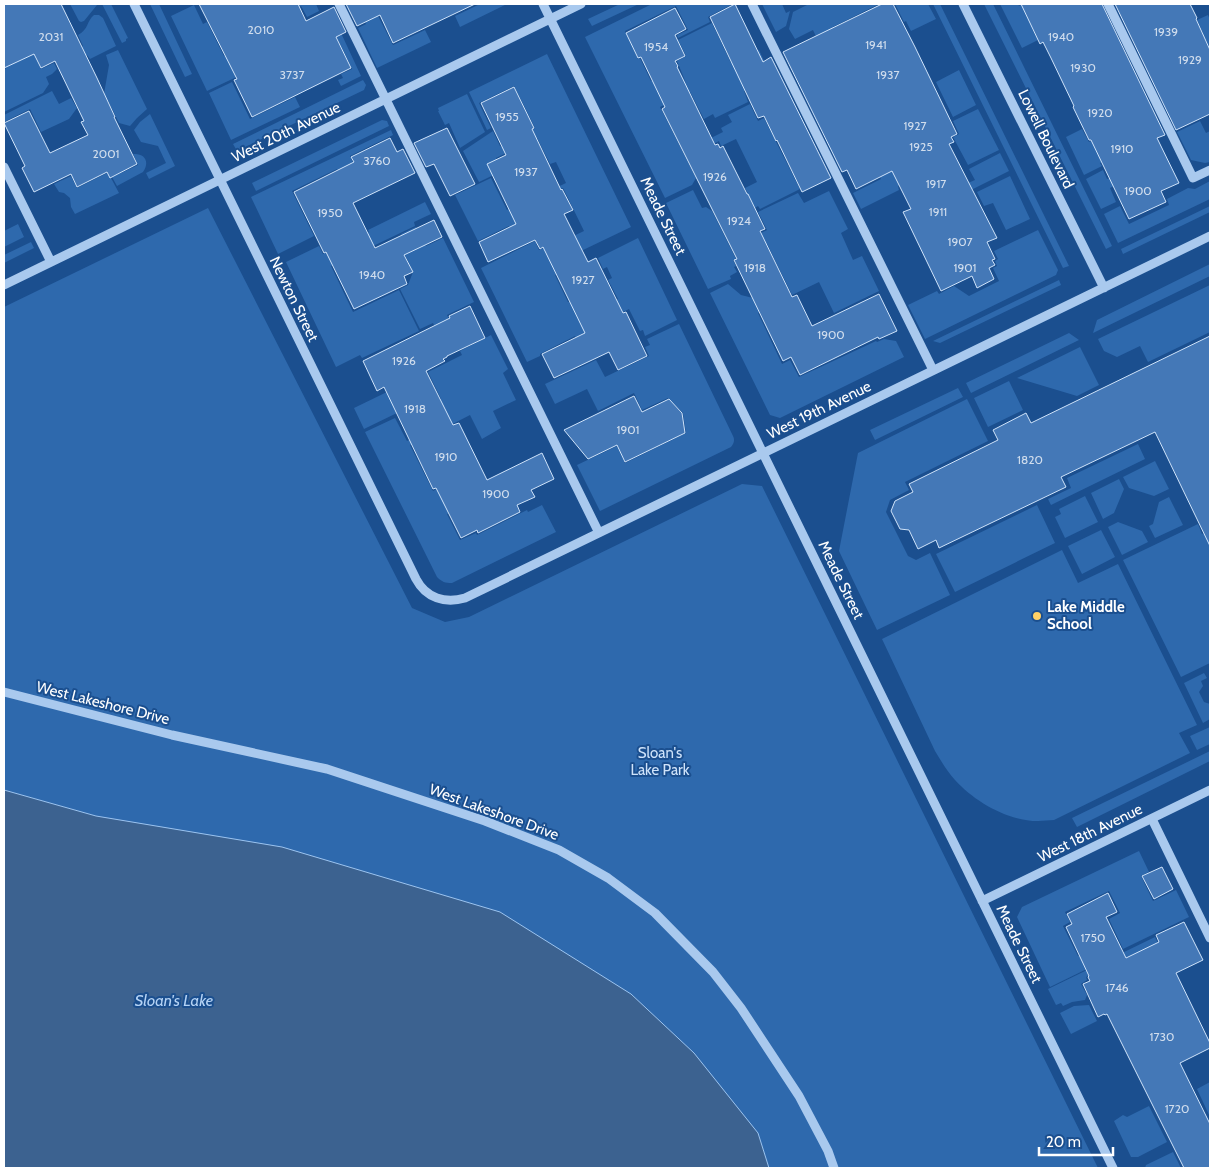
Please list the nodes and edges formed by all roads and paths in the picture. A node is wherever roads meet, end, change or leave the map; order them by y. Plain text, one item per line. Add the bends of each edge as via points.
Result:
1 (134, 4) edge
2 (339, 4) edge
3 (543, 4) edge
4 (581, 4) edge
5 (752, 4) edge
6 (963, 4) edge
7 (1108, 4) edge
8 (550, 19) junction
9 (386, 99) junction
10 (4, 166) edge
11 (1210, 170) edge
12 (220, 180) junction
13 (1210, 236) edge
14 (51, 262) junction
15 (4, 285) edge
16 (1104, 288) junction
17 (933, 370) junction
18 (763, 453) junction
19 (599, 533) junction
20 (438, 599) joint
21 (4, 692) edge
22 (1210, 790) edge
23 (1152, 819) junction
24 (982, 901) junction
25 (1210, 938) edge
26 (834, 1168) edge
27 (1114, 1168) edge

1 - 12 street, Newton Street
2 - 9 street
3 - 8 street, Meade Street
4 - 8 street, West 20th Avenue
5 - 17 street
6 - 16 street, Lowell Boulevard
7 - 11 street via 1194,178
8 - 9 street, West 20th Avenue
8 - 18 street, Meade Street
9 - 12 street, West 20th Avenue
9 - 19 street
10 - 14 street
12 - 14 street, West 20th Avenue
12 - 20 street, Newton Street via 416,579 423,590
13 - 16 street, West 19th Avenue
14 - 15 street, West 20th Avenue
16 - 17 street, West 19th Avenue
17 - 18 street, West 19th Avenue
18 - 19 street, West 19th Avenue
18 - 24 street, Meade Street
19 - 20 street, West 19th Avenue via 465,598 452,601
21 - 26 street, West Lakeshore Drive via 172,735 327,769 485,821 559,850 600,873 655,913 713,972 799,1096
22 - 23 street, West 18th Avenue
23 - 24 street, West 18th Avenue
23 - 25 street
24 - 27 street, Meade Street

